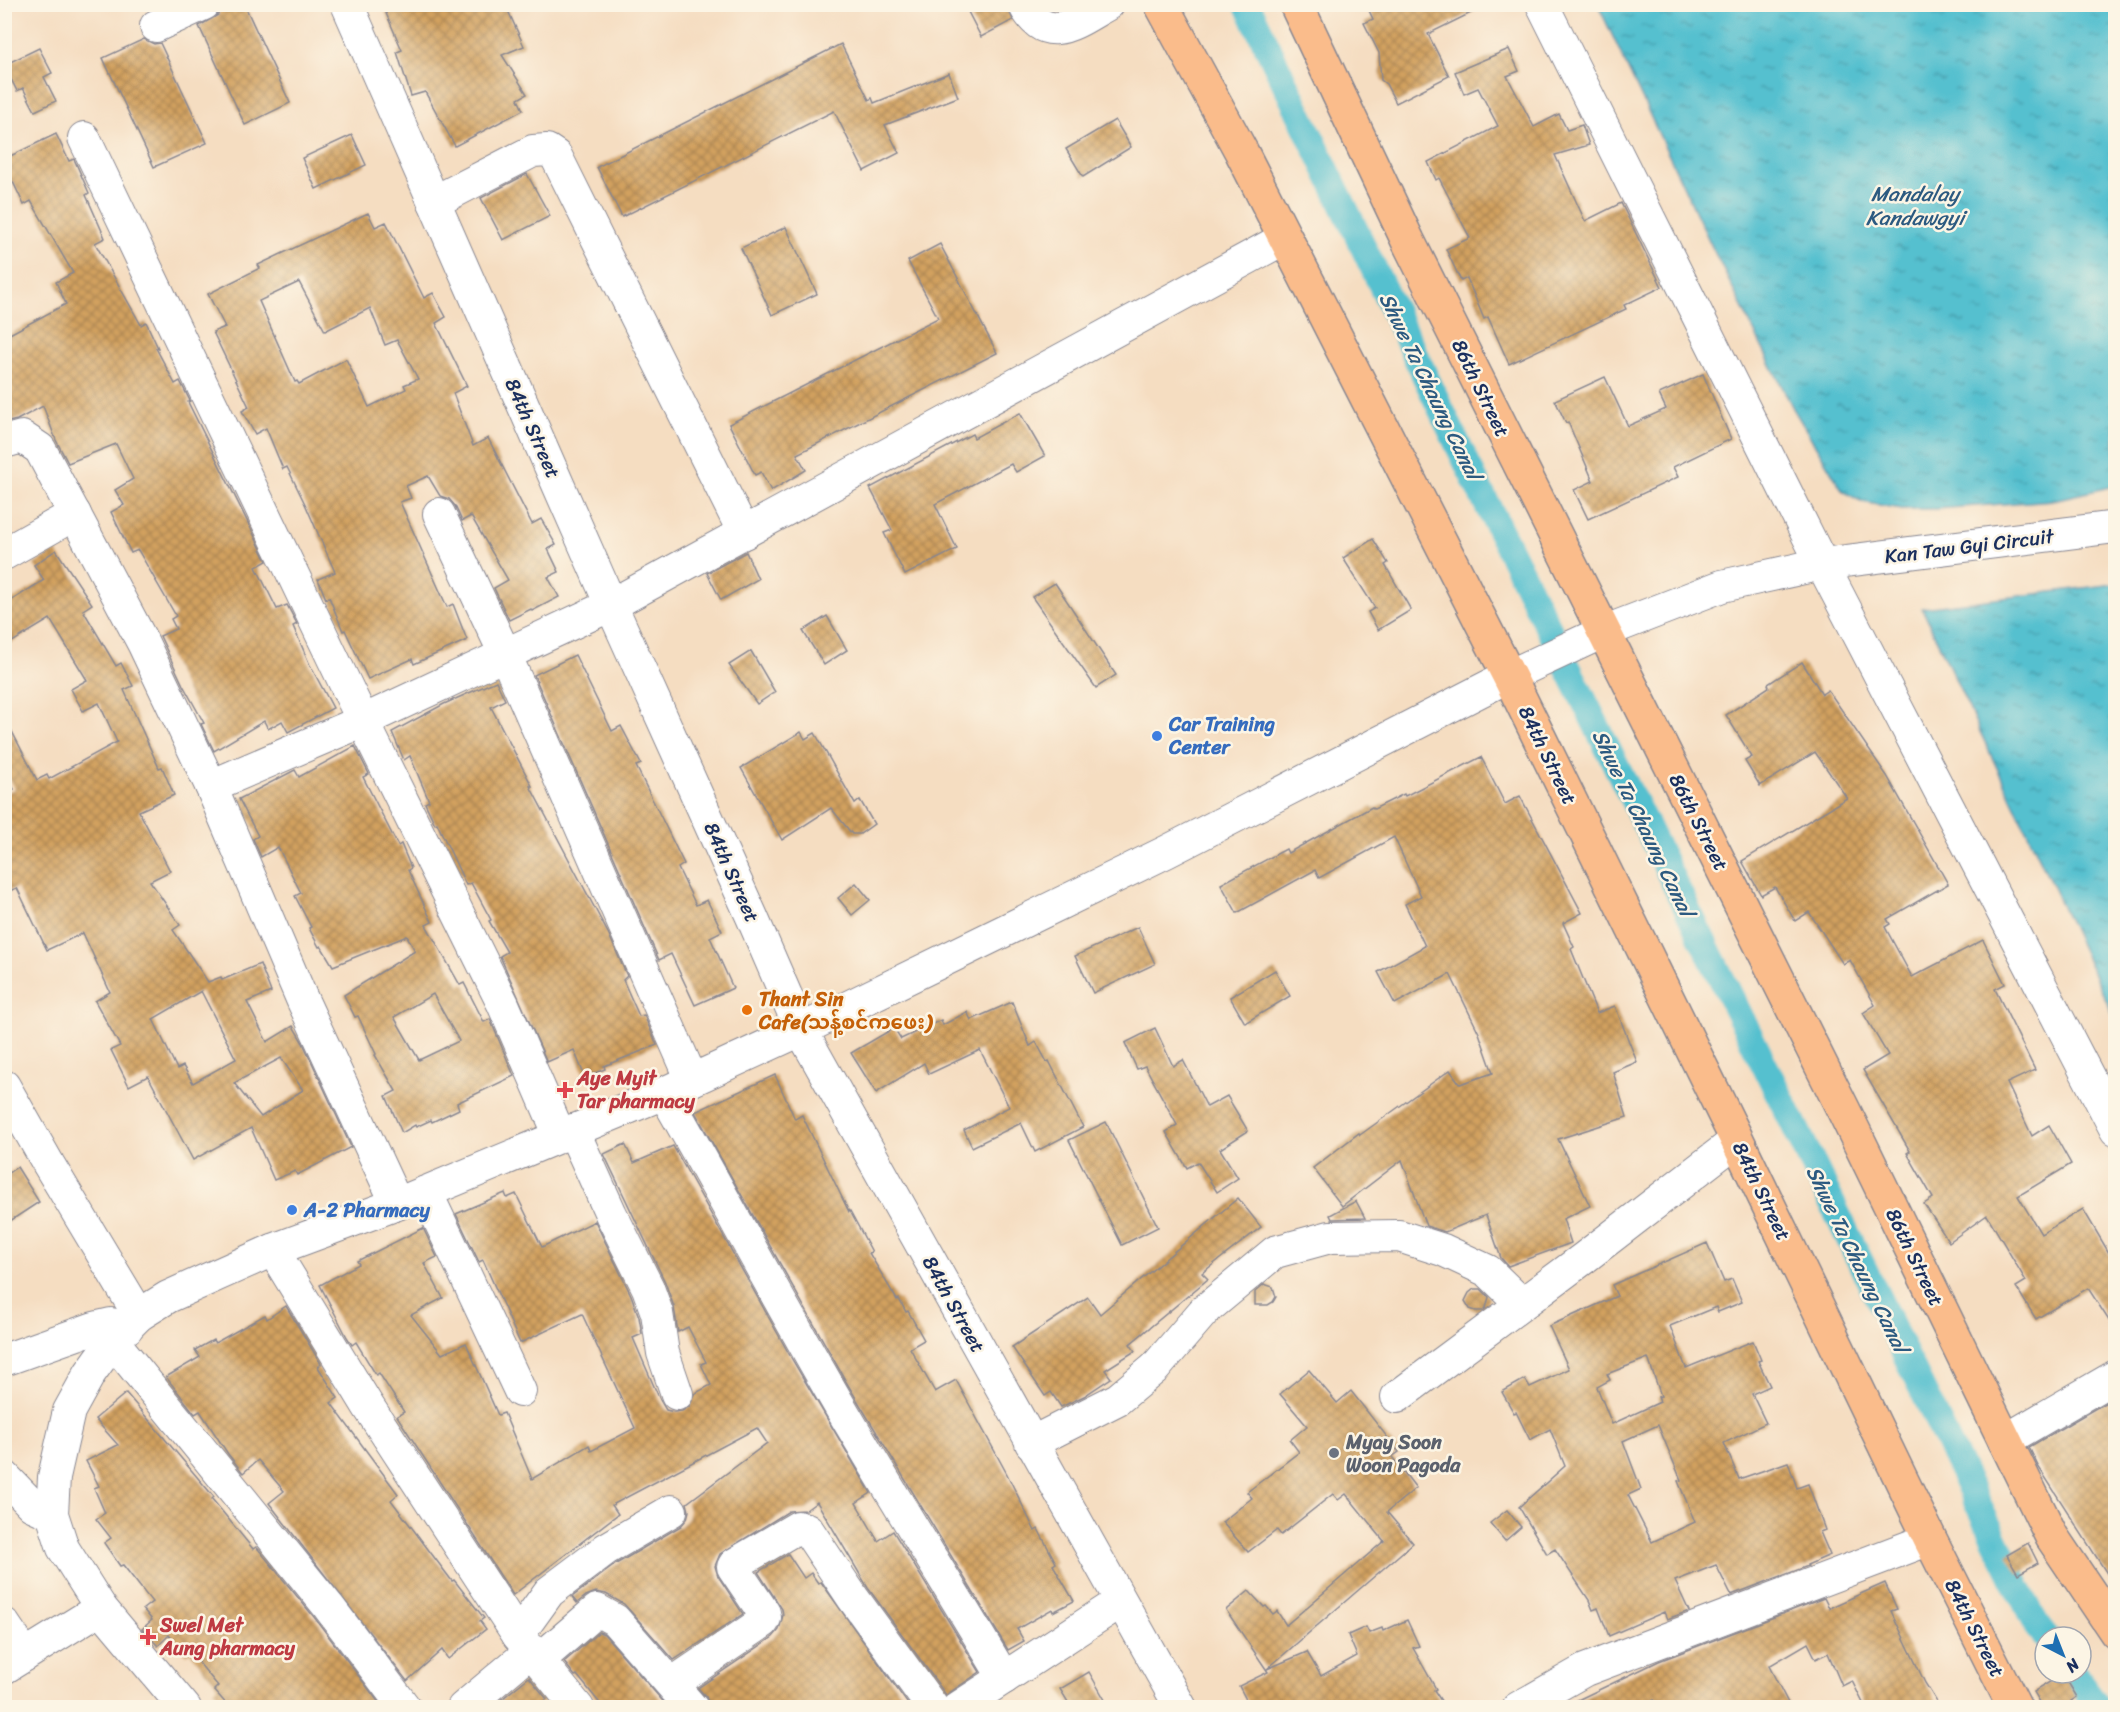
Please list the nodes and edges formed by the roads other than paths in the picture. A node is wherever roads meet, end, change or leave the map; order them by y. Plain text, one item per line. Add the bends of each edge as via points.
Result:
1 (204, 4) edge
2 (347, 4) edge
3 (1024, 4) edge
4 (1108, 4) edge
5 (1161, 4) edge
6 (1296, 4) edge
7 (1542, 4) edge
8 (156, 26) dead end
9 (84, 138) dead end
10 (434, 202) junction
11 (1285, 238) junction
12 (4, 442) edge
13 (75, 514) junction
14 (439, 514) dead end
15 (2115, 528) edge
16 (744, 533) junction
17 (4, 554) edge
18 (1822, 564) junction
19 (611, 605) junction
20 (1601, 633) junction
21 (505, 654) junction
22 (1512, 674) junction
23 (363, 721) junction
24 (211, 786) junction
25 (801, 1030) junction
26 (692, 1080) junction
27 (4, 1086) edge
28 (664, 1093) junction
29 (2115, 1130) edge
30 (566, 1133) junction
31 (1737, 1140) junction
32 (426, 1192) junction
33 (397, 1204) junction
34 (273, 1250) junction
35 (1521, 1303) junction
36 (126, 1328) junction
37 (4, 1360) edge
38 (2115, 1376) edge
39 (520, 1391) dead end
40 (677, 1394) dead end
41 (1397, 1397) dead end
42 (2004, 1441) junction
43 (1031, 1443) junction
44 (4, 1476) edge
45 (671, 1511) dead end
46 (52, 1514) junction
47 (1930, 1539) junction
48 (1120, 1602) junction
49 (101, 1608) junction
50 (4, 1624) edge
51 (2115, 1632) edge
52 (530, 1648) junction
53 (15, 1662) edge
54 (1004, 1678) junction
55 (673, 1683) junction
56 (185, 1707) edge
57 (405, 1707) edge
58 (463, 1707) edge
59 (579, 1707) edge
60 (692, 1707) edge
61 (933, 1707) edge
62 (958, 1707) edge
63 (1180, 1707) edge
64 (1518, 1707) edge
65 (2015, 1707) edge

1 - 8 street
2 - 10 street, 84th Street
3 - 4 street via 1031,19 1046,28 1065,28
5 - 11 main road, 84th Street
6 - 20 main road, 86th Street
7 - 18 street
9 - 23 street
10 - 16 street via 534,151 547,150 556,156
10 - 19 street, 84th Street
11 - 16 street
11 - 22 main road, 84th Street
12 - 13 street via 22,436 40,449
13 - 17 street
13 - 24 street via 143,643
14 - 21 street
15 - 18 street, Kan Taw Gyi Circuit
16 - 19 street
18 - 20 street, Kan Taw Gyi Circuit via 1722,586
18 - 29 street
19 - 21 street
19 - 25 street, 84th Street
20 - 22 street, Kan Taw Gyi Circuit
20 - 42 main road, 86th Street via 1839,1101
21 - 23 street
21 - 26 street
22 - 25 street, Kan Taw Gyi Circuit via 1176,846
22 - 31 main road, 84th Street
23 - 24 street
23 - 30 street
24 - 33 street via 302,999
25 - 26 street, Kan Taw Gyi Circuit
25 - 43 street, 84th Street
26 - 28 street, Kan Taw Gyi Circuit
27 - 36 street via 49,1165
28 - 30 street, Kan Taw Gyi Circuit
28 - 54 street via 846,1418
30 - 32 street, Kan Taw Gyi Circuit
30 - 40 street via 648,1288
31 - 35 street
31 - 47 main road, 84th Street
32 - 33 street, Kan Taw Gyi Circuit
32 - 39 street
33 - 34 street, Kan Taw Gyi Circuit
34 - 36 street, Kan Taw Gyi Circuit via 168,1297
34 - 52 street via 368,1406
35 - 41 street
35 - 43 street via 1488,1271 1443,1250 1399,1236 1330,1237 1275,1252 1204,1311 1155,1368 1118,1399
36 - 37 street via 111,1324 94,1328
36 - 46 street via 90,1373 69,1411 54,1477
36 - 57 street
38 - 42 street
42 - 51 main road, 86th Street via 2052,1537
43 - 48 street, 84th Street
44 - 46 street via 32,1505
45 - 52 street via 606,1549 549,1592
46 - 49 street via 63,1548
47 - 64 street via 1585,1670
47 - 65 main road, 84th Street
48 - 54 street
48 - 63 street, 84th Street
49 - 53 street
49 - 56 street
50 - 53 street
52 - 55 street via 597,1610 615,1620
52 - 58 street
52 - 59 street
54 - 62 street
55 - 60 street
55 - 61 street via 765,1618 733,1567 735,1564 804,1527

